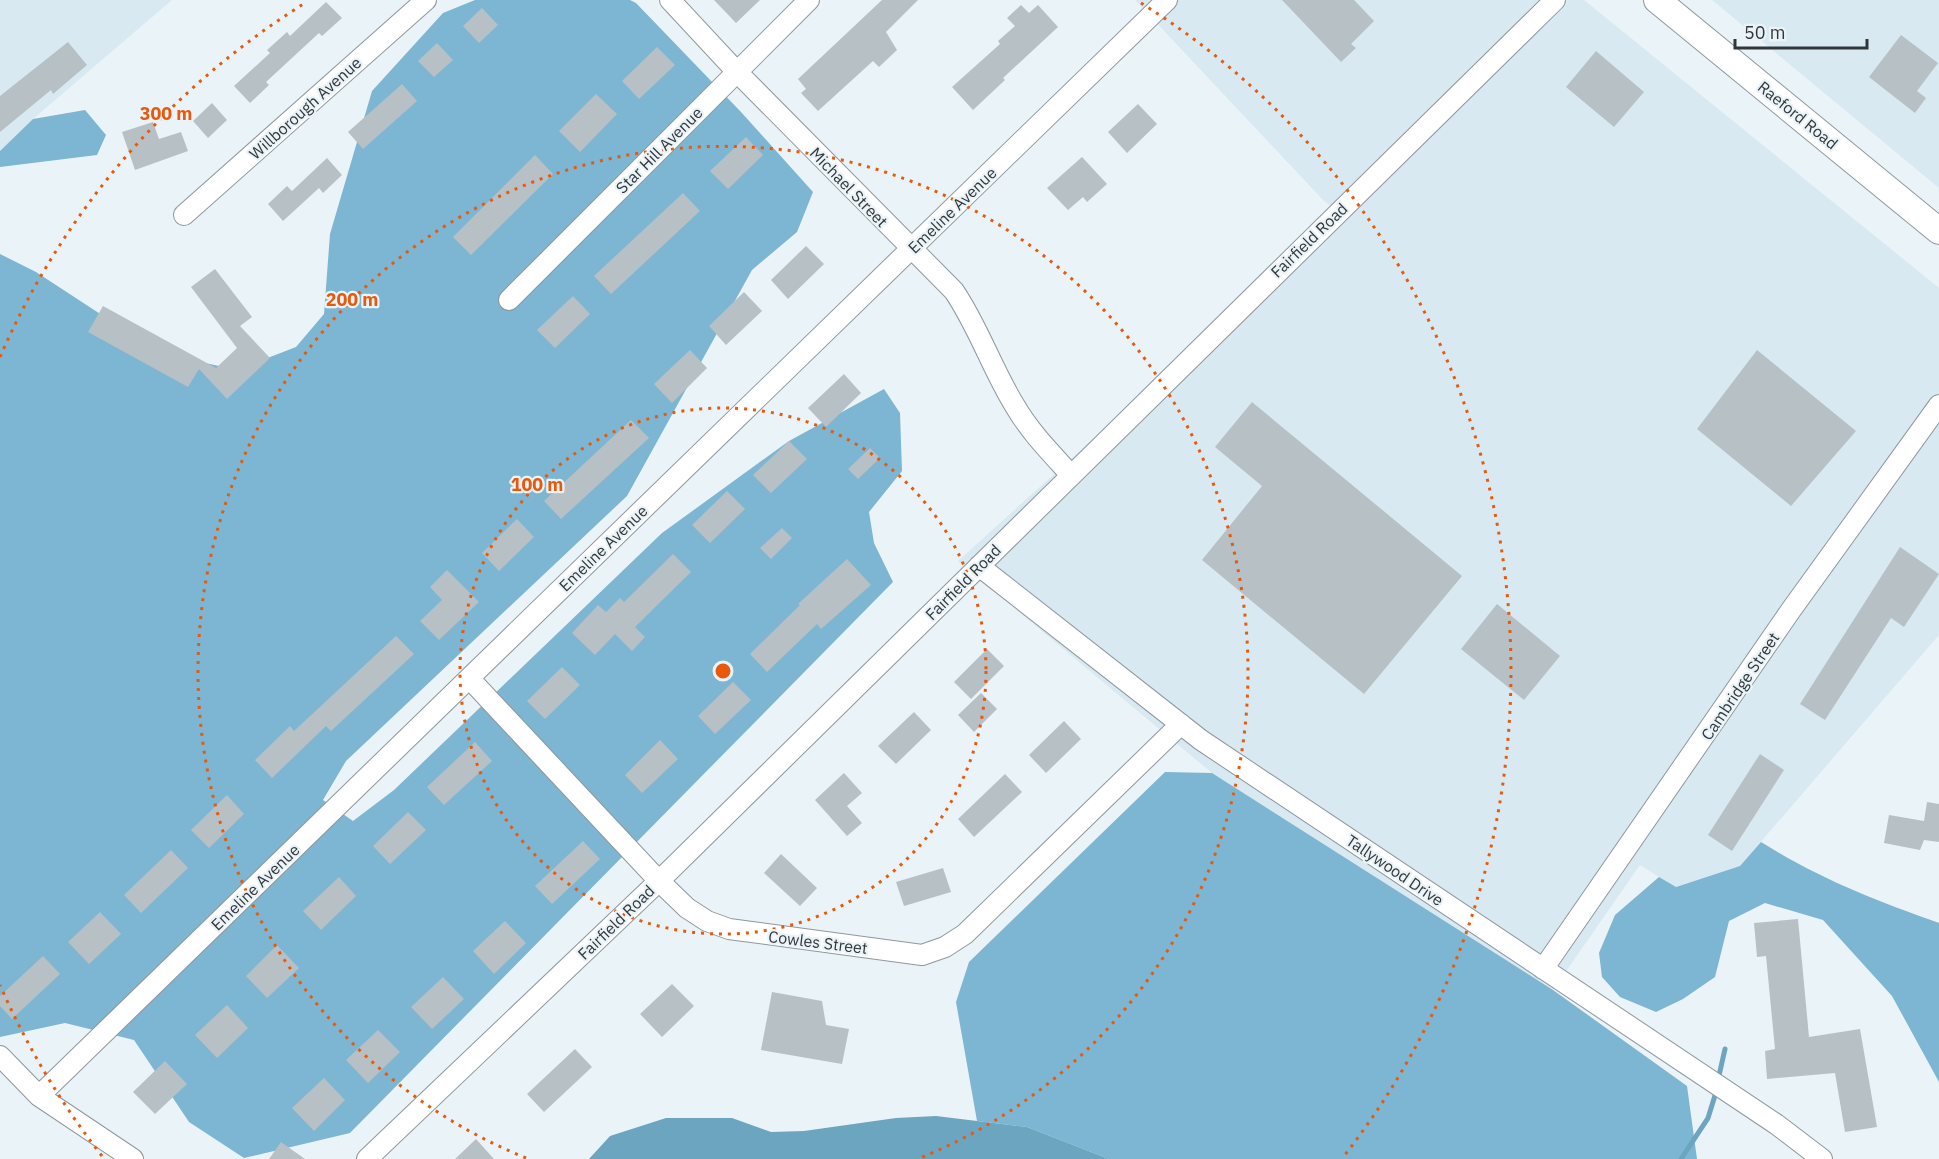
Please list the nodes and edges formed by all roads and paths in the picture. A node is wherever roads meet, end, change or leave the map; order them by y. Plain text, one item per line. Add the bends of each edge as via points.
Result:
1 (426, 0) edge
2 (670, 0) edge
3 (810, 0) edge
4 (1167, 0) edge
5 (1555, 0) edge
6 (1657, 0) edge
7 (737, 72) junction
8 (184, 215) dead end
9 (1939, 231) edge
10 (911, 249) junction
11 (509, 300) dead end
12 (1939, 405) edge
13 (1071, 475) junction
14 (979, 566) junction
15 (469, 678) junction
16 (1181, 724) junction
17 (659, 880) junction
18 (1543, 969) junction
19 (0, 1056) edge
20 (39, 1096) junction
21 (133, 1159) edge
22 (367, 1159) edge
23 (1822, 1159) edge

1 - 8 street, Willborough Avenue
2 - 7 street, Michael Street
3 - 7 street, Star Hill Avenue
4 - 10 street, Emeline Avenue
5 - 13 street, Fairfield Road
6 - 9 main road, Raeford Road
7 - 10 street, Michael Street
7 - 11 street, Star Hill Avenue
10 - 13 street, Michael Street via 954,291 1016,408
10 - 15 street, Emeline Avenue
12 - 18 street, Cambridge Street via 1791,610
13 - 14 street, Fairfield Road
14 - 16 street, Tallywood Drive
14 - 17 street, Fairfield Road
15 - 17 street, Cowles Street
15 - 20 street, Emeline Avenue
16 - 17 street, Cowles Street via 965,934 922,955 729,929 687,908
16 - 18 street, Tallywood Drive
17 - 22 street, Fairfield Road
18 - 23 street, Tallywood Drive
19 - 20 street
20 - 21 street

